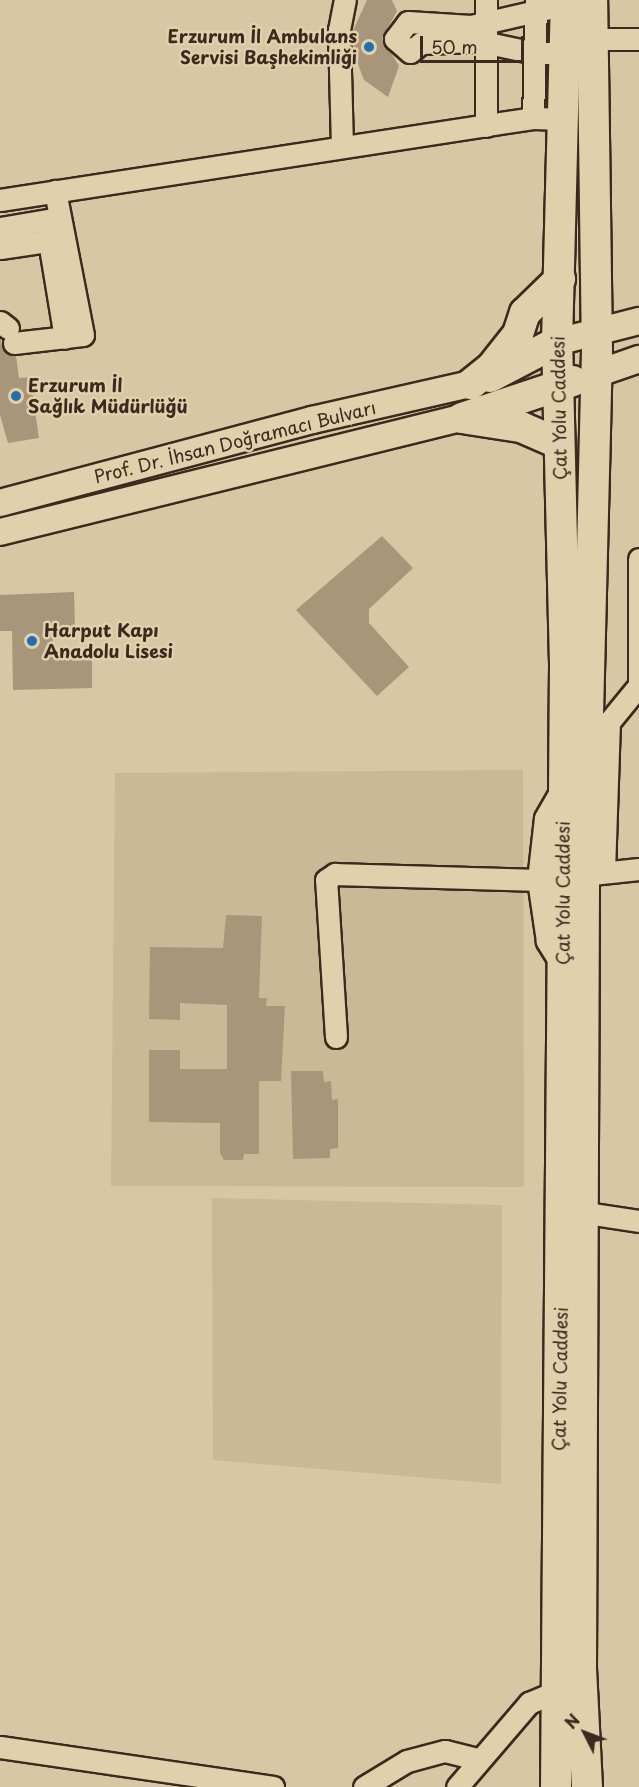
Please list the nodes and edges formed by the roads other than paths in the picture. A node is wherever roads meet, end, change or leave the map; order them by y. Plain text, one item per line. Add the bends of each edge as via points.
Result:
1 (345, 0) edge
2 (574, 1) edge
3 (536, 4) edge
4 (486, 10) edge
5 (592, 39) junction
6 (639, 39) edge
7 (485, 42) junction
8 (535, 53) junction
9 (565, 53) junction
10 (533, 118) junction
11 (565, 118) junction
12 (486, 126) junction
13 (342, 147) junction
14 (55, 191) junction
15 (0, 200) edge
16 (0, 228) edge
17 (58, 229) junction
18 (0, 248) edge
19 (560, 279) junction
20 (639, 321) edge
21 (597, 330) junction
22 (13, 333) edge
23 (557, 342) junction
24 (639, 359) edge
25 (596, 374) junction
26 (471, 384) junction
27 (557, 387) junction
28 (462, 418) junction
29 (558, 443) junction
30 (0, 503) edge
31 (0, 532) edge
32 (639, 559) edge
33 (637, 691) edge
34 (563, 786) junction
35 (639, 869) edge
36 (594, 874) junction
37 (538, 880) junction
38 (563, 968) junction
39 (336, 1037) dead end
40 (586, 1213) junction
41 (639, 1221) edge
42 (555, 1692) junction
43 (0, 1748) edge
44 (477, 1759) junction
45 (273, 1787) edge
46 (364, 1787) edge
47 (457, 1787) edge
48 (556, 1787) edge
49 (587, 1787) edge

1 - 13 street via 339,30
2 - 3 street
2 - 5 highway, Çat Yolu Caddesi
2 - 9 highway, Çat Yolu Caddesi
3 - 4 street
3 - 8 street
4 - 7 street
4 - 7 street via 421,35
5 - 6 street
5 - 21 highway, Çat Yolu Caddesi
7 - 8 street
7 - 12 street
8 - 9 street
8 - 10 street
9 - 11 highway, Çat Yolu Caddesi
10 - 11 street
10 - 12 street
11 - 19 highway, Çat Yolu Caddesi
12 - 13 street
13 - 14 street
14 - 15 street
14 - 17 street
16 - 17 street
17 - 18 street
17 - 22 street via 74,336
19 - 23 highway, Çat Yolu Caddesi
19 - 26 highway via 525,313 518,334 491,368
20 - 21 main road
21 - 23 main road
21 - 25 highway, Çat Yolu Caddesi
23 - 26 highway
23 - 27 highway, Çat Yolu Caddesi
24 - 25 main road
25 - 27 highway
25 - 36 highway, Çat Yolu Caddesi
26 - 30 main road, Prof. Dr. İhsan Doğramacı Bulvarı via 312,420
27 - 28 highway
27 - 29 highway, Çat Yolu Caddesi
28 - 29 highway via 521,427
28 - 31 main road, Prof. Dr. İhsan Doğramacı Bulvarı
29 - 34 highway, Çat Yolu Caddesi
32 - 33 street
33 - 36 street via 609,722
34 - 37 street via 544,818
34 - 38 highway, Çat Yolu Caddesi
35 - 36 street
36 - 40 highway, Çat Yolu Caddesi
37 - 38 street via 547,941
37 - 39 street via 335,874 326,880
38 - 42 highway, Çat Yolu Caddesi
40 - 41 street
40 - 49 highway, Çat Yolu Caddesi via 581,1668
42 - 44 street via 528,1703
42 - 48 highway, Çat Yolu Caddesi
43 - 45 street
44 - 46 street via 445,1751 407,1761
44 - 47 street

